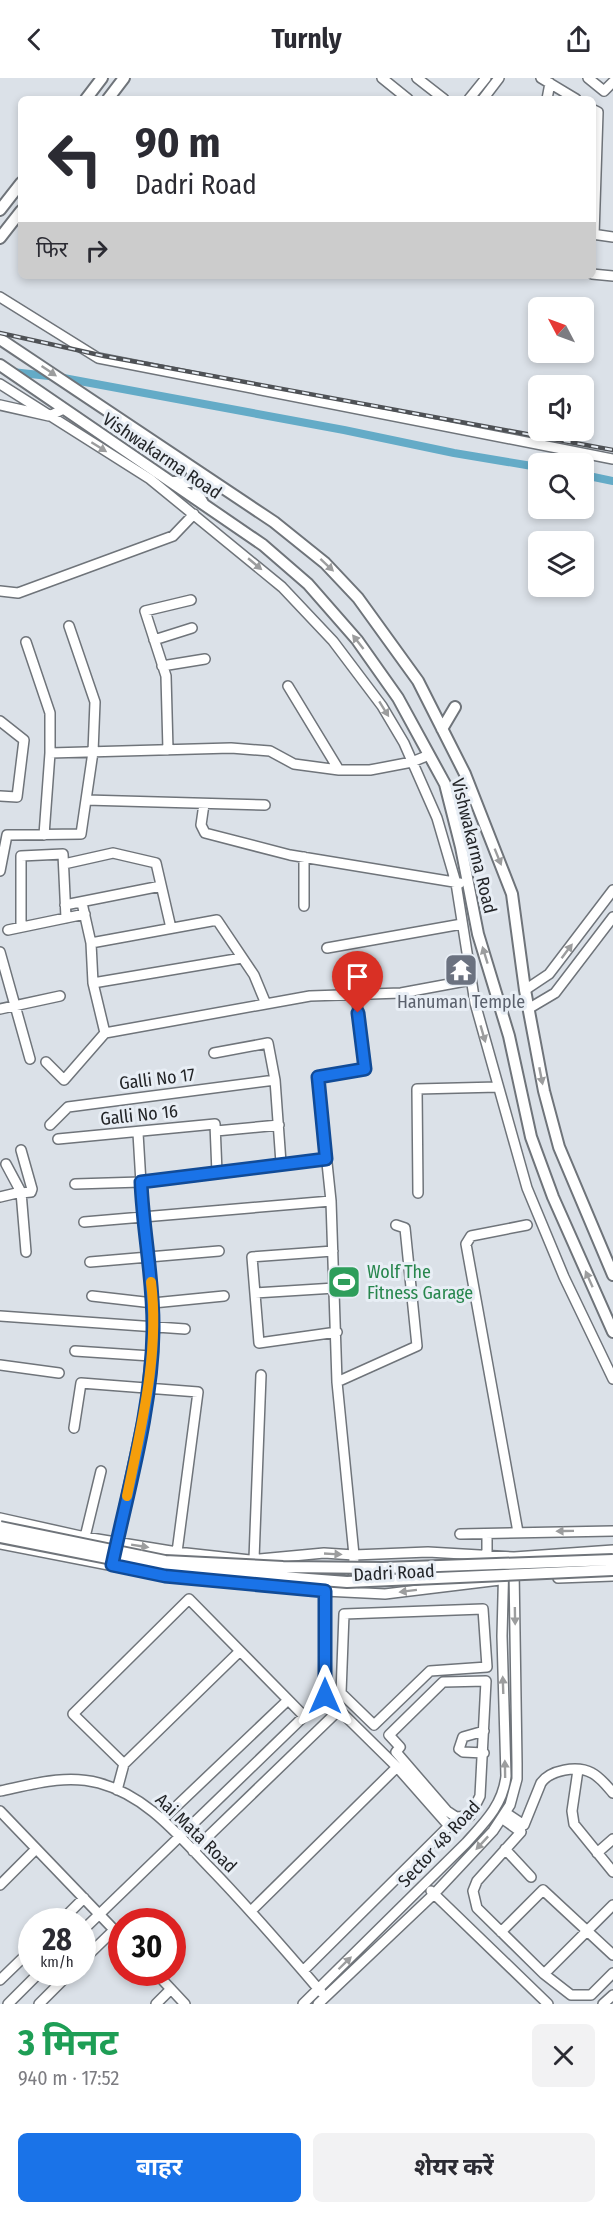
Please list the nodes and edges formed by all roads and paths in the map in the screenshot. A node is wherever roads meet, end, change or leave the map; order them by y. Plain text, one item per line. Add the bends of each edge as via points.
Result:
1 (102, 78) edge
2 (124, 78) edge
3 (382, 78) edge
4 (417, 78) edge
5 (486, 78) edge
6 (499, 78) edge
7 (541, 78) edge
8 (588, 78) edge
9 (613, 82) edge
10 (550, 84) junction
11 (88, 96) edge
12 (110, 96) edge
13 (404, 96) edge
14 (440, 96) edge
15 (471, 96) edge
16 (485, 96) edge
17 (548, 96) edge
18 (571, 96) edge
19 (596, 111) edge
20 (596, 152) edge
21 (18, 187) edge
22 (0, 210) edge
23 (18, 215) edge
24 (596, 235) edge
25 (613, 237) edge
26 (0, 238) edge
27 (596, 274) edge
28 (613, 276) edge
29 (0, 297) edge
30 (0, 339) edge
31 (0, 365) edge
32 (0, 384) edge
33 (0, 405) edge
34 (64, 409) junction
35 (49, 416) junction
36 (613, 459) edge
37 (188, 465) junction
38 (171, 482) junction
39 (216, 484) junction
40 (203, 504) junction
41 (194, 514) junction
42 (0, 591) edge
43 (191, 600) dead end
44 (69, 626) dead end
45 (192, 628) dead end
46 (154, 640) junction
47 (26, 642) dead end
48 (205, 659) dead end
49 (162, 666) junction
50 (288, 686) dead end
51 (455, 707) dead end
52 (0, 721) edge
53 (442, 729) junction
54 (168, 750) junction
55 (93, 752) junction
56 (50, 753) junction
57 (429, 755) junction
58 (412, 762) junction
59 (339, 770) junction
60 (0, 796) edge
61 (86, 800) junction
62 (204, 804) junction
63 (265, 805) dead end
64 (44, 835) junction
65 (303, 857) junction
66 (64, 864) junction
67 (0, 871) edge
68 (468, 882) junction
69 (456, 883) junction
70 (161, 886) junction
71 (613, 890) edge
72 (82, 903) junction
73 (65, 905) junction
74 (304, 906) dead end
75 (85, 914) junction
76 (613, 917) edge
77 (66, 918) junction
78 (462, 924) junction
79 (21, 926) junction
80 (171, 928) junction
81 (8, 930) dead end
82 (91, 943) junction
83 (327, 948) dead end
84 (0, 952) edge
85 (242, 958) junction
86 (471, 980) junction
87 (93, 982) junction
88 (525, 990) junction
89 (356, 994) junction
90 (60, 996) dead end
91 (266, 1004) junction
92 (15, 1007) junction
93 (0, 1009) edge
94 (528, 1009) junction
95 (105, 1033) junction
96 (214, 1053) dead end
97 (30, 1059) dead end
98 (46, 1062) dead end
99 (275, 1080) junction
100 (498, 1087) junction
101 (526, 1115) junction
102 (508, 1122) junction
103 (50, 1125) dead end
104 (279, 1125) junction
105 (216, 1131) junction
106 (138, 1133) junction
107 (58, 1138) dead end
108 (21, 1150) dead end
109 (326, 1159) junction
110 (281, 1163) junction
111 (6, 1164) dead end
112 (218, 1173) junction
113 (141, 1182) junction
114 (75, 1184) dead end
115 (21, 1193) junction
116 (418, 1193) dead end
117 (0, 1197) edge
118 (331, 1201) junction
119 (142, 1217) junction
120 (84, 1222) dead end
121 (396, 1225) dead end
122 (527, 1225) dead end
123 (219, 1251) dead end
124 (333, 1251) junction
125 (26, 1252) dead end
126 (148, 1257) junction
127 (90, 1262) dead end
128 (613, 1275) edge
129 (335, 1287) junction
130 (255, 1293) junction
131 (92, 1296) dead end
132 (224, 1296) dead end
133 (153, 1303) junction
134 (0, 1316) edge
135 (153, 1329) junction
136 (185, 1329) dead end
137 (337, 1332) junction
138 (613, 1332) edge
139 (75, 1351) dead end
140 (151, 1356) junction
141 (0, 1365) edge
142 (59, 1372) dead end
143 (261, 1376) dead end
144 (613, 1379) edge
145 (337, 1382) junction
146 (147, 1387) junction
147 (74, 1428) dead end
148 (101, 1472) dead end
149 (0, 1518) edge
150 (0, 1527) edge
151 (613, 1531) edge
152 (518, 1532) junction
153 (460, 1534) dead end
154 (487, 1534) junction
155 (0, 1537) edge
156 (85, 1537) junction
157 (117, 1542) junction
158 (0, 1544) edge
159 (613, 1550) edge
160 (177, 1552) junction
161 (354, 1555) junction
162 (487, 1557) junction
163 (509, 1557) junction
164 (254, 1559) junction
165 (613, 1560) edge
166 (112, 1565) junction
167 (613, 1570) edge
168 (613, 1576) edge
169 (504, 1579) junction
170 (514, 1579) junction
171 (325, 1591) junction
172 (352, 1592) junction
173 (502, 1636) junction
174 (485, 1638) junction
175 (240, 1651) junction
176 (325, 1696) junction
177 (288, 1700) junction
178 (339, 1710) junction
179 (304, 1716) junction
180 (484, 1731) junction
181 (517, 1743) junction
182 (492, 1745) junction
183 (124, 1764) junction
184 (397, 1767) junction
185 (578, 1770) junction
186 (117, 1790) junction
187 (0, 1791) edge
188 (613, 1793) edge
189 (0, 1811) edge
190 (504, 1816) junction
191 (163, 1819) junction
192 (179, 1836) junction
193 (613, 1839) edge
194 (36, 1849) junction
195 (505, 1849) junction
196 (193, 1851) junction
197 (597, 1853) junction
198 (613, 1872) edge
199 (531, 1877) dead end
200 (0, 1885) edge
201 (424, 1886) junction
202 (434, 1894) junction
203 (84, 1898) junction
204 (613, 1905) edge
205 (74, 1908) edge
206 (251, 1911) junction
207 (99, 1915) junction
208 (96, 1918) edge
209 (108, 1924) edge
210 (584, 1931) junction
211 (501, 1932) junction
212 (108, 1936) edge
213 (96, 1947) edge
214 (613, 1955) edge
215 (18, 1963) edge
216 (303, 1971) junction
217 (613, 1973) edge
218 (544, 1974) junction
219 (0, 1980) edge
220 (26, 1986) edge
221 (57, 1986) edge
222 (168, 1986) edge
223 (171, 1989) junction
224 (318, 1989) junction
225 (613, 1995) edge
226 (322, 2000) edge
227 (8, 2004) edge
228 (39, 2004) edge
229 (156, 2004) edge
230 (185, 2004) edge
231 (303, 2004) edge
232 (548, 2004) edge
233 (603, 2004) edge

1 - 11 main road
2 - 12 main road
3 - 13 street
4 - 14 street
5 - 15 street
6 - 16 street
7 - 10 street
8 - 9 street via 604,91
10 - 17 street
10 - 18 street
19 - 20 street
21 - 22 main road
23 - 26 main road
24 - 25 street
27 - 28 street
29 - 36 street via 98,358
30 -> 37 main road, Vishwakarma Road
31 - 34 main road, Vishwakarma Road
32 - 35 street
33 - 35 street
34 - 35 street
34 - 38 main road, Vishwakarma Road
35 -> 41 street via 150,479
37 - 38 main road via 193,473 190,482
37 - 39 main road, Vishwakarma Road
38 - 40 main road, Vishwakarma Road
39 - 40 main road via 205,481 198,485 197,493
39 -> 53 main road, Vishwakarma Road via 326,563 358,598 418,681
57 -> 40 main road, Vishwakarma Road via 398,698 308,584 263,545
41 - 42 street via 173,536 18,593
41 -> 58 street via 282,587 333,641 382,706
43 - 46 street via 145,611
44 - 55 street via 95,702
45 - 46 street
46 - 49 street
47 - 56 street via 50,713
48 - 49 street
49 - 54 street via 166,676
50 - 59 street
51 - 53 main road
52 - 60 street via 24,740 17,797
53 -> 88 main road, Vishwakarma Road via 465,774 512,894
54 - 55 street
54 - 59 street via 270,751 294,764
55 - 56 street
55 - 61 street
56 - 64 street
57 - 58 street
57 - 68 main road, Vishwakarma Road via 445,784
58 - 59 street via 370,770
58 - 69 street via 438,818
61 - 62 street
61 - 64 street via 81,834
62 - 63 street
62 - 65 street via 201,825 205,833
64 - 67 street via 6,835
65 - 69 street
65 - 74 street
66 - 70 street via 113,853 156,863
66 - 73 street
66 - 79 street via 63,854 21,856
68 - 69 street
101 -> 68 main road, Vishwakarma Road
69 - 78 street
70 - 72 street
70 - 80 street
88 -> 71 street via 549,974
72 - 73 street
72 - 75 street
73 - 77 street
75 - 77 street
75 - 82 street
76 - 94 street via 555,993
77 - 79 street
78 - 83 street
78 - 86 street
79 - 81 street
80 - 82 street
80 - 85 street via 217,920
82 - 87 street
84 - 92 street
85 - 87 street
85 - 91 street
86 - 89 street via 401,993
86 -> 100 street
87 - 95 street
88 - 94 main road, Vishwakarma Road
89 - 91 street via 310,996
89 - 109 street via 365,1069 318,1077
90 - 92 street
91 - 95 street
92 - 93 street
92 - 97 street
94 -> 128 main road, Vishwakarma Road via 559,1147
95 - 98 street via 64,1080
96 - 99 street via 268,1043
99 - 103 street, Galli No 17 via 68,1107
99 - 104 street
100 - 102 street
100 - 116 street via 417,1089
101 - 102 street
138 -> 101 main road, Vishwakarma Road via 553,1197
102 - 144 street via 527,1188 555,1258
104 - 105 street
104 - 110 street
105 - 106 street, Galli No 16 via 215,1124
105 - 112 street
106 - 107 street, Galli No 16
106 - 113 street
108 - 115 street via 33,1189
109 - 110 street
109 - 118 street
110 - 112 street
111 - 115 street
112 - 113 street
113 - 114 street
113 - 119 street
115 - 117 street
115 - 125 street
118 - 119 street
118 - 124 street
119 - 120 street
119 - 126 street
121 - 145 street via 405,1228 417,1346
122 - 152 street via 471,1236 466,1244
123 - 126 street
124 - 129 street
124 - 130 street via 252,1257
126 - 127 street
126 - 133 street
129 - 130 street
129 - 137 street
130 - 137 street via 259,1343
131 - 133 street
132 - 133 street
133 - 135 street
134 - 135 street
135 - 136 street
135 - 140 street
137 - 145 street
139 - 140 street
140 - 146 street
141 - 142 street
143 - 164 street
145 - 161 street
146 - 147 street via 81,1383
146 - 157 street
146 - 160 street via 198,1392
148 - 156 street
149 - 156 street, Dadri Road
150 - 165 main road, bridge via 165,1561 271,1567 383,1568
151 -> 152 street
152 - 154 street
153 - 154 street
154 - 162 street
155 - 167 main road, bridge via 153,1567 346,1582
156 - 157 street, Dadri Road
157 -> 160 street, Dadri Road
157 - 166 street
158 - 166 street, Dadri Road
159 - 163 street, Dadri Road
160 - 164 street, Dadri Road
161 - 162 street, Dadri Road via 428,1552
164 -> 161 street, Dadri Road via 324,1553
161 - 172 street
162 - 163 street, Dadri Road
163 - 169 street, Sector 48 Road
163 - 170 street, Sector 48 Road
166 - 171 street, Dadri Road via 165,1576
168 - 170 street, Dadri Road
169 - 170 street, Dadri Road
169 -> 172 street, Dadri Road via 385,1594
169 - 173 street, Sector 48 Road
170 -> 181 street, Sector 48 Road
171 - 172 street, Dadri Road
171 - 176 street
173 - 174 street
182 -> 173 street, Sector 48 Road
174 - 174 street via 487,1666 430,1671 374,1725 341,1693 344,1614 483,1609
175 - 177 street
175 - 183 street
175 - 183 street via 189,1599 74,1714
176 - 178 street
176 - 179 street
177 - 179 street
177 - 191 street
178 - 184 street
178 - 196 street
179 - 192 street
180 - 182 street
180 - 182 street via 463,1737 459,1746 463,1752
180 - 182 street via 486,1681 443,1682 389,1735 400,1747 396,1752 456,1817 470,1816 478,1805
181 - 182 street
181 - 190 street, Sector 48 Road via 517,1779
201 -> 182 street, Sector 48 Road via 494,1810 505,1787
183 - 186 street
184 - 206 street
184 - 216 street via 449,1826
185 - 188 street via 595,1774
185 - 190 street via 556,1772 545,1778 524,1825
185 - 197 street via 572,1817
186 - 187 street, Aai Mata Road via 76,1779 46,1780
186 - 191 street, Aai Mata Road
189 - 194 street
190 - 195 street via 521,1832
190 -> 202 street, Sector 48 Road
191 - 192 street, Aai Mata Road
192 - 196 street, Aai Mata Road
192 - 207 street
193 - 197 street
194 - 200 street
194 - 203 street
195 - 199 street
195 - 211 street via 473,1891 477,1908
196 - 206 street, Aai Mata Road
197 - 198 street
201 - 202 street
224 -> 201 street, Sector 48 Road
202 - 226 street, Sector 48 Road
202 - 232 street
203 - 205 street
203 - 207 street
204 - 210 street
206 - 216 street, Aai Mata Road
207 - 208 street
207 - 209 street
210 - 211 street via 543,1890
210 - 214 street
210 - 218 street
211 - 218 street
212 - 213 street
215 - 219 street
216 - 224 street, Aai Mata Road
217 - 218 street via 591,1995 582,1996 571,1995
220 - 227 street
221 - 228 street
222 - 223 street
223 - 229 street
223 - 230 street
224 - 226 street, Aai Mata Road
224 - 231 street, Sector 48 Road
225 - 233 street

